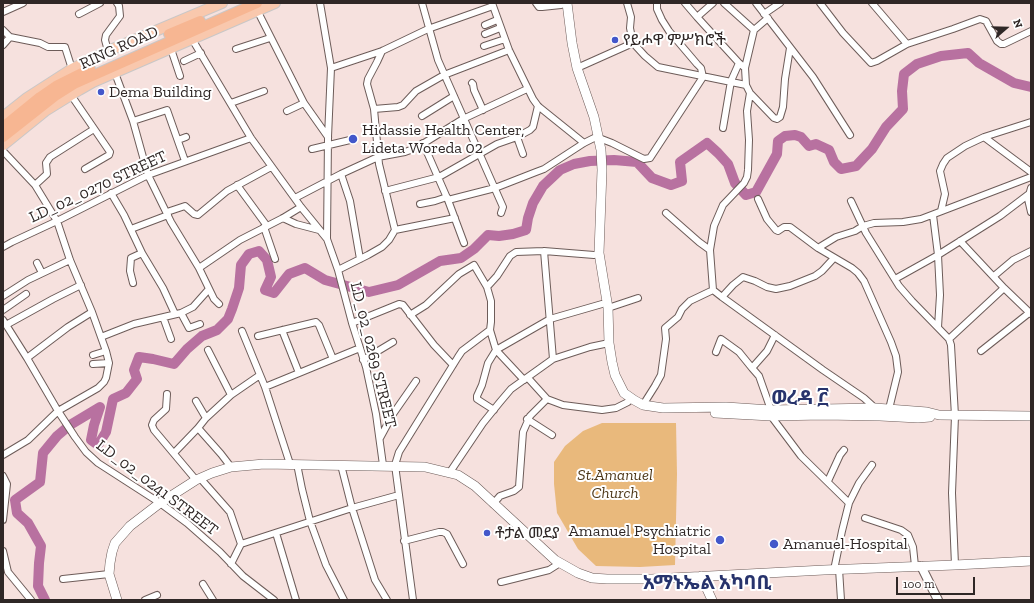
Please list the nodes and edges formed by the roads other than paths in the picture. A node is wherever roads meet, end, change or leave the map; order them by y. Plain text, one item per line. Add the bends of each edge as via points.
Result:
1 (23, 3) edge
2 (100, 3) edge
3 (117, 3) edge
4 (222, 3) edge
5 (240, 3) edge
6 (275, 3) edge
7 (320, 3) edge
8 (422, 3) edge
9 (536, 3) edge
10 (627, 3) edge
11 (657, 3) edge
12 (685, 3) edge
13 (713, 3) edge
14 (724, 3) edge
15 (756, 3) edge
16 (780, 3) edge
17 (820, 3) edge
18 (872, 3) edge
19 (492, 4) edge
20 (564, 4) edge
21 (257, 7) edge
22 (3, 12) edge
23 (79, 14) dead end
24 (766, 16) junction
25 (697, 17) junction
26 (497, 20) junction
27 (485, 25) dead end
28 (500, 28) junction
29 (428, 29) junction
30 (3, 30) edge
31 (754, 30) junction
32 (1031, 32) edge
33 (485, 34) dead end
34 (10, 37) junction
35 (270, 38) junction
36 (192, 39) junction
37 (505, 39) junction
38 (633, 44) junction
39 (906, 44) junction
40 (3, 45) edge
41 (484, 46) dead end
42 (790, 48) junction
43 (171, 49) junction
44 (236, 49) dead end
45 (509, 50) junction
46 (382, 51) junction
47 (108, 52) junction
48 (201, 53) junction
49 (184, 61) dead end
50 (739, 63) junction
51 (331, 68) junction
52 (577, 68) junction
53 (745, 68) junction
54 (72, 69) junction
55 (115, 73) junction
56 (444, 75) junction
57 (180, 76) dead end
58 (703, 77) junction
59 (731, 81) junction
60 (472, 83) dead end
61 (746, 85) junction
62 (527, 89) junction
63 (264, 90) dead end
64 (750, 93) junction
65 (71, 95) junction
66 (454, 96) junction
67 (231, 103) junction
68 (304, 103) junction
69 (538, 106) junction
70 (374, 109) junction
71 (483, 110) junction
72 (287, 111) dead end
73 (329, 116) junction
74 (422, 116) dead end
75 (3, 118) edge
76 (315, 119) junction
77 (463, 120) junction
78 (133, 121) junction
79 (1031, 122) edge
80 (3, 127) edge
81 (723, 128) dead end
82 (94, 129) junction
83 (850, 135) dead end
84 (3, 137) edge
85 (328, 137) junction
86 (517, 137) junction
87 (984, 137) junction
88 (186, 138) dead end
89 (251, 138) junction
90 (596, 138) junction
91 (178, 140) junction
92 (350, 140) dead end
93 (423, 143) junction
94 (584, 143) junction
95 (3, 145) edge
96 (329, 145) junction
97 (312, 149) dead end
98 (3, 151) edge
99 (478, 154) junction
100 (523, 154) dead end
101 (378, 158) junction
102 (185, 161) junction
103 (271, 167) junction
104 (85, 169) dead end
105 (599, 170) junction
106 (1031, 172) edge
107 (341, 174) junction
108 (148, 175) junction
109 (439, 177) junction
110 (1031, 177) edge
111 (328, 181) junction
112 (35, 185) junction
113 (237, 185) junction
114 (495, 188) junction
115 (385, 190) junction
116 (1030, 191) edge
117 (112, 193) junction
118 (295, 198) junction
119 (448, 198) junction
120 (758, 199) dead end
121 (851, 202) dead end
122 (420, 204) dead end
123 (302, 207) junction
124 (941, 211) junction
125 (1031, 212) edge
126 (501, 213) dead end
127 (666, 213) dead end
128 (168, 214) junction
129 (933, 215) junction
130 (283, 218) junction
131 (455, 218) junction
132 (57, 222) junction
133 (266, 226) junction
134 (863, 226) junction
135 (131, 230) junction
136 (319, 230) junction
137 (395, 230) junction
138 (327, 239) junction
139 (960, 241) junction
140 (464, 243) dead end
141 (3, 247) edge
142 (818, 248) junction
143 (710, 250) junction
144 (544, 251) junction
145 (1031, 251) edge
146 (142, 252) junction
147 (594, 255) junction
148 (938, 255) junction
149 (834, 258) junction
150 (275, 259) dead end
151 (360, 259) junction
152 (70, 260) junction
153 (37, 263) dead end
154 (199, 268) junction
155 (42, 273) junction
156 (339, 273) junction
157 (994, 276) junction
158 (895, 279) junction
159 (133, 283) dead end
160 (81, 285) junction
161 (487, 287) junction
162 (1004, 288) junction
163 (209, 289) junction
164 (713, 290) junction
165 (26, 294) dead end
166 (3, 296) edge
167 (722, 297) junction
168 (638, 298) dead end
169 (219, 304) dead end
170 (605, 306) junction
171 (3, 310) edge
172 (92, 312) junction
173 (178, 313) junction
174 (1030, 314) edge
175 (410, 315) junction
176 (163, 317) junction
177 (550, 319) junction
178 (5, 323) edge
179 (352, 323) junction
180 (200, 324) dead end
181 (938, 327) junction
182 (282, 330) junction
183 (490, 330) junction
184 (242, 331) dead end
185 (775, 335) junction
186 (258, 336) dead end
187 (101, 337) junction
188 (171, 339) dead end
189 (949, 339) junction
190 (393, 342) dead end
191 (606, 343) junction
192 (360, 348) junction
193 (208, 350) dead end
194 (496, 350) junction
195 (106, 351) junction
196 (981, 351) dead end
197 (716, 352) dead end
198 (92, 355) dead end
199 (27, 358) junction
200 (333, 359) junction
201 (553, 359) junction
202 (363, 360) junction
203 (108, 363) junction
204 (93, 364) dead end
205 (453, 365) junction
206 (752, 368) junction
207 (300, 373) junction
208 (260, 375) junction
209 (526, 379) junction
210 (416, 381) dead end
211 (265, 387) junction
212 (167, 394) dead end
213 (231, 395) junction
214 (547, 399) junction
215 (630, 400) junction
216 (196, 401) dead end
217 (644, 405) junction
218 (875, 408) junction
219 (889, 409) junction
220 (494, 410) junction
221 (771, 413) junction
222 (60, 414) junction
223 (939, 415) junction
224 (1031, 416) edge
225 (955, 417) junction
226 (206, 418) junction
227 (926, 418) junction
228 (527, 419) junction
229 (1031, 420) edge
230 (198, 428) junction
231 (552, 435) dead end
232 (380, 438) junction
233 (844, 450) dead end
234 (174, 453) junction
235 (3, 455) edge
236 (294, 464) junction
237 (341, 465) junction
238 (383, 465) junction
239 (872, 465) dead end
240 (395, 466) junction
241 (231, 467) junction
242 (450, 472) junction
243 (3, 476) edge
244 (198, 479) junction
245 (828, 481) junction
246 (399, 495) junction
247 (849, 502) junction
248 (160, 503) junction
249 (493, 504) junction
250 (352, 508) junction
251 (865, 518) dead end
252 (3, 520) edge
253 (310, 521) junction
254 (276, 533) junction
255 (404, 541) junction
256 (241, 544) junction
257 (3, 551) edge
258 (1031, 562) edge
259 (560, 563) junction
260 (230, 564) junction
261 (463, 564) dead end
262 (955, 565) junction
263 (918, 566) junction
264 (837, 570) junction
265 (109, 574) junction
266 (701, 576) junction
267 (63, 579) dead end
268 (501, 582) dead end
269 (203, 584) dead end
270 (157, 595) dead end
271 (31, 600) edge
272 (117, 600) edge
273 (145, 600) edge
274 (213, 600) edge
275 (274, 600) edge
276 (296, 600) edge
277 (344, 600) edge
278 (387, 600) edge
279 (412, 600) edge
280 (712, 600) edge
281 (841, 600) edge
282 (938, 600) edge

1 - 22 street
2 - 23 street
3 - 47 street via 120,16 106,35
4 - 47 main road
5 - 80 highway, RING ROAD via 72,78 40,97
6 - 21 main road
7 - 51 street, LD_02_0269 STREET
8 - 29 street
9 - 20 street via 539,7
10 - 38 street
11 - 58 street via 662,20 701,68
12 - 25 street
13 - 25 street
14 - 31 street
15 - 24 street
16 - 24 street
17 - 39 street via 871,63
18 - 39 street
19 - 26 street
19 - 29 street
20 - 52 main road
20 - 90 main road via 562,17 569,56
21 - 35 street
21 - 36 main road
21 - 84 highway, RING ROAD via 74,84
24 - 31 street
24 - 42 street
25 - 50 street
26 - 27 street
26 - 28 street
28 - 33 street
28 - 37 street
29 - 46 street
29 - 56 street
30 - 34 street
31 - 53 street
32 - 39 street via 1000,44 986,21 980,18
34 - 40 street
34 - 54 street via 48,47 65,47
35 - 44 street
35 - 68 street
36 - 43 main road
36 - 48 street
37 - 41 street
37 - 45 street
38 - 52 street
38 - 58 street via 658,67
42 - 64 street via 780,116 774,118
42 - 83 street via 823,92
43 - 55 main road
43 - 57 street
45 - 56 street
45 - 62 street
46 - 51 street
46 - 70 street via 367,84
47 - 54 main road
48 - 49 street
48 - 67 street
50 - 53 street
50 - 59 street
51 - 73 street, LD_02_0269 STREET
52 - 90 main road via 594,118
53 - 61 street
54 - 75 main road via 27,98
55 - 65 main road
55 - 78 street
56 - 66 street
56 - 70 street via 416,92 403,105
58 - 59 street
58 - 90 street via 647,160
59 - 61 street
59 - 81 street
60 - 71 street
61 - 64 street
62 - 69 street
62 - 71 street
63 - 67 street
64 - 143 street via 747,111 748,170 744,183 720,211 714,226
65 - 82 street
65 - 95 main road via 45,111
66 - 74 street
66 - 77 street
67 - 89 street
68 - 72 street
68 - 76 street
69 - 86 street via 533,127
69 - 94 street
70 - 101 street
71 - 77 street
73 - 76 street
73 - 85 street, LD_02_0269 STREET
76 - 85 street
77 - 93 street
77 - 99 street
78 - 91 street via 167,110
78 - 108 street
79 - 87 street
82 - 104 street via 110,153
82 - 112 street via 50,157 46,163 48,174
85 - 96 street, LD_02_0269 STREET
86 - 99 street
86 - 100 street
87 - 106 street
87 - 124 street via 965,146 947,158 943,164 940,171 945,194
88 - 91 street
89 - 102 street, LD_02_0270 STREET
89 - 103 street
90 - 94 street
90 - 105 main road
91 - 102 street
92 - 96 street
93 - 101 street via 410,150
93 - 109 street
94 - 114 street via 544,169
96 - 97 street
96 - 111 street, LD_02_0269 STREET
98 - 112 street
99 - 109 street
99 - 114 street
101 - 107 street
101 - 115 street
102 - 108 street, LD_02_0270 STREET
103 - 113 street
103 - 118 street
105 - 147 main road
105 - 170 main road via 599,253
107 - 111 street
107 - 151 street via 350,201
108 - 117 street, LD_02_0270 STREET
108 - 128 street
109 - 115 street
109 - 119 street
110 - 124 street
111 - 118 street
111 - 138 street, LD_02_0269 STREET
112 - 132 street
113 - 128 street via 198,215 185,206
113 - 133 street
114 - 119 street
114 - 126 street via 503,207
115 - 137 street
116 - 125 street
116 - 139 street via 1000,216
117 - 132 street, LD_02_0270 STREET
117 - 135 street
118 - 123 street
119 - 122 street
119 - 131 street
120 - 142 street via 776,230 790,227
121 - 134 street
123 - 130 street
123 - 136 street
124 - 129 street
127 - 143 street
128 - 135 street
128 - 154 street
129 - 134 street via 911,221 879,222
129 - 148 street
130 - 133 street
130 - 136 street
131 - 137 street
131 - 140 street
132 - 141 street, LD_02_0270 STREET
132 - 152 street
133 - 150 street
133 - 154 street
134 - 142 street
134 - 158 street
135 - 146 street
136 - 138 street
137 - 151 street via 382,247
138 - 156 street, LD_02_0269 STREET
139 - 148 street
139 - 157 street
142 - 149 street
143 - 164 street
144 - 147 street
144 - 161 street via 516,252 510,256
144 - 177 street
145 - 157 street via 1013,260
146 - 159 street via 131,258 130,271
146 - 173 street
147 - 170 main road
148 - 158 street
148 - 181 street
149 - 167 street via 815,276 790,286 776,289 744,277
149 - 219 street via 852,268 861,277 891,342 898,372
151 - 156 street
152 - 155 street
152 - 160 street
153 - 155 street
154 - 163 street
155 - 166 street
156 - 179 street, LD_02_0269 STREET
157 - 162 street
158 - 181 street via 912,301
160 - 172 street
160 - 178 street
161 - 175 street via 474,265 459,274 426,305
161 - 183 street via 492,310
162 - 174 street
162 - 189 street
163 - 169 street
163 - 173 street via 193,307
164 - 167 street
164 - 217 street via 690,301 678,317 665,328 661,375
165 - 171 street
167 - 185 street
168 - 170 street
170 - 177 street
170 - 191 main road
172 - 187 street
172 - 199 street
173 - 176 street
173 - 180 street via 189,328
174 - 196 street
175 - 179 street via 403,304 399,304
175 - 205 street
176 - 187 street via 134,324
176 - 188 street
177 - 194 street
177 - 201 street
178 - 199 street, LD_02_0241 STREET
179 - 192 street, LD_02_0269 STREET
181 - 189 street
182 - 186 street
182 - 200 street via 316,322
182 - 207 street
183 - 194 street
183 - 205 street via 462,351
184 - 208 street
185 - 206 street via 767,351
185 - 218 street
187 - 195 street
189 - 225 street
190 - 202 street
191 - 201 street
191 - 215 main road via 620,388
192 - 200 street
192 - 202 street, LD_02_0269 STREET
193 - 213 street
194 - 209 street
194 - 220 street via 488,363 477,396 477,399
195 - 198 street
195 - 203 street
197 - 206 street via 721,339 739,352
199 - 222 street, LD_02_0241 STREET
200 - 207 street
201 - 209 street
202 - 232 street, LD_02_0269 STREET
203 - 204 street
203 - 222 street via 104,382
205 - 240 street via 399,452
206 - 221 street via 759,376
207 - 211 street
208 - 211 street
208 - 213 street
209 - 214 street
209 - 220 street via 511,389
210 - 232 street
211 - 236 street
212 - 234 street via 166,409 152,425
213 - 226 street
214 - 215 street via 563,405 602,410 616,408
214 - 228 street
215 - 217 main road
215 - 221 main road via 638,408 663,414
216 - 226 street
217 - 221 main road via 663,408 726,407
218 - 219 main road
218 - 221 main road
219 - 223 main road
220 - 242 street
221 - 227 main road
221 - 245 street via 801,456
222 - 235 street via 28,440
222 - 248 street, LD_02_0241 STREET via 86,452 98,463
223 - 225 main road
223 - 227 main road
224 - 225 main road
225 - 227 main road
225 - 229 main road
225 - 262 street via 952,494
226 - 230 street
228 - 231 street
228 - 249 street via 521,445 519,487 500,496
230 - 234 street
230 - 241 street
232 - 238 street, LD_02_0269 STREET
233 - 245 street
234 - 244 street
236 - 237 main road
236 - 241 main road
236 - 253 street
237 - 238 main road
237 - 250 street
238 - 240 main road
239 - 247 street
240 - 242 main road via 425,467
240 - 246 street
241 - 244 main road
242 - 249 main road via 458,474 475,486
243 - 252 street via 7,484
244 - 248 main road
244 - 256 street via 230,512
245 - 247 street
246 - 250 street
246 - 255 street
247 - 264 street
248 - 260 street, LD_02_0241 STREET via 187,523
248 - 265 main road via 138,518 120,536 112,552
249 - 259 main road
250 - 253 street
250 - 278 street via 375,580
251 - 263 street via 901,530 908,535
253 - 254 street
253 - 277 street via 326,565
254 - 256 street
254 - 276 street
255 - 261 street via 443,532 447,534
255 - 279 street
256 - 260 street
257 - 271 street via 8,572
258 - 262 main road
259 - 266 main road via 592,578 652,579
259 - 268 street via 549,570
260 - 275 street, LD_02_0241 STREET
262 - 263 main road
263 - 264 main road
263 - 282 street
264 - 266 main road
264 - 281 street
265 - 267 street
265 - 272 main road
266 - 280 main road
269 - 274 street
270 - 273 street

